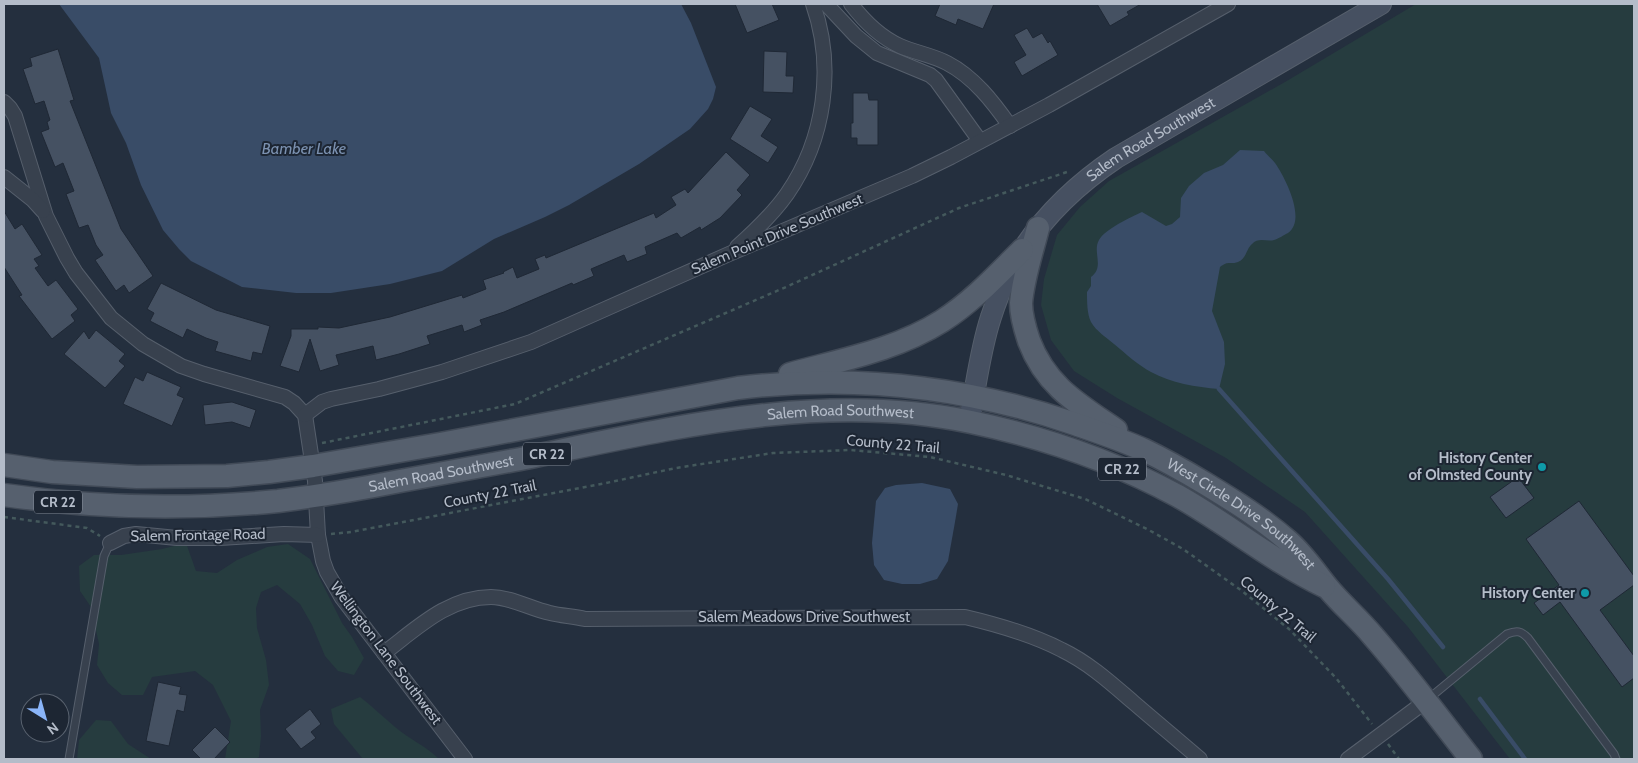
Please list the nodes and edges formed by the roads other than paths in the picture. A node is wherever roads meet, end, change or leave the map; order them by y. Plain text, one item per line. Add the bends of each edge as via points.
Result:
1 (850, 4) edge
2 (1228, 4) edge
3 (1381, 4) edge
4 (818, 7) edge
5 (4, 102) edge
6 (1010, 126) junction
7 (980, 141) junction
8 (4, 177) edge
9 (46, 216) junction
10 (1038, 228) junction
11 (1022, 250) junction
12 (729, 254) junction
13 (738, 388) junction
14 (974, 396) junction
15 (305, 415) junction
16 (969, 421) junction
17 (1146, 451) junction
18 (4, 465) edge
19 (314, 472) junction
20 (4, 494) edge
21 (318, 535) junction
22 (110, 543) joint
23 (1328, 588) junction
24 (384, 653) junction
25 (1426, 701) junction
26 (68, 759) edge
27 (465, 759) edge
28 (1200, 759) edge
29 (1348, 759) edge
30 (1471, 759) edge
31 (1616, 759) edge

1 - 6 street via 887,39 935,57 959,71 989,98
2 - 6 street, Salem Point Drive Southwest
3 - 10 main road, Salem Road Southwest via 1116,158 1078,186
4 - 7 street via 877,53 930,75
4 - 12 street via 824,51 824,85 815,138 787,194 764,222
5 - 9 street via 15,116
6 - 7 street, Salem Point Drive Southwest
7 - 12 street, Salem Point Drive Southwest via 912,176
8 - 9 street via 33,200
9 - 15 street via 76,273 99,304 126,331 181,366 285,397
10 - 11 main road, Salem Road Southwest
10 - 17 main road via 1021,304 1023,322 1036,357 1069,397
11 - 13 main road via 960,308 923,332 876,351
11 - 14 main road, Salem Road Southwest via 991,317
12 - 15 street, Salem Point Drive Southwest via 531,342 432,375 331,399
13 - 14 main road, Salem Road Southwest / CR 22 via 801,382 848,382
13 - 19 main road, Salem Road Southwest / CR 22
14 - 16 main road, Salem Road Southwest
14 - 17 main road, West Circle Drive Southwest / CR 22 via 1044,413
15 - 19 street
16 - 19 main road, Salem Road Southwest / CR 22 via 859,410 790,413 653,432 497,463
16 - 23 main road, West Circle Drive Southwest / CR 22 via 1060,446 1135,475 1236,532 1290,569
17 - 23 main road, West Circle Drive Southwest / CR 22 via 1223,494 1277,532 1303,556
18 - 19 main road, Salem Road Southwest / CR 22 via 61,473 137,477
19 - 20 main road, Salem Road Southwest / CR 22 via 234,505 150,507 70,503
19 - 21 street, Wellington Lane Southwest
21 - 22 street, Salem Frontage Road via 177,538 136,534
21 - 24 street, Wellington Lane Southwest via 326,572
22 - 26 lane via 104,556
23 - 25 main road, West Circle Drive Southwest / CR 22
24 - 27 street, Wellington Lane Southwest
24 - 28 street, Salem Meadows Drive Southwest via 438,612 475,598 492,597 585,619 965,617 1016,630 1071,655 1109,681
25 - 29 street
25 - 30 main road, West Circle Drive Southwest / CR 22
25 - 31 lane via 1507,634 1522,633

